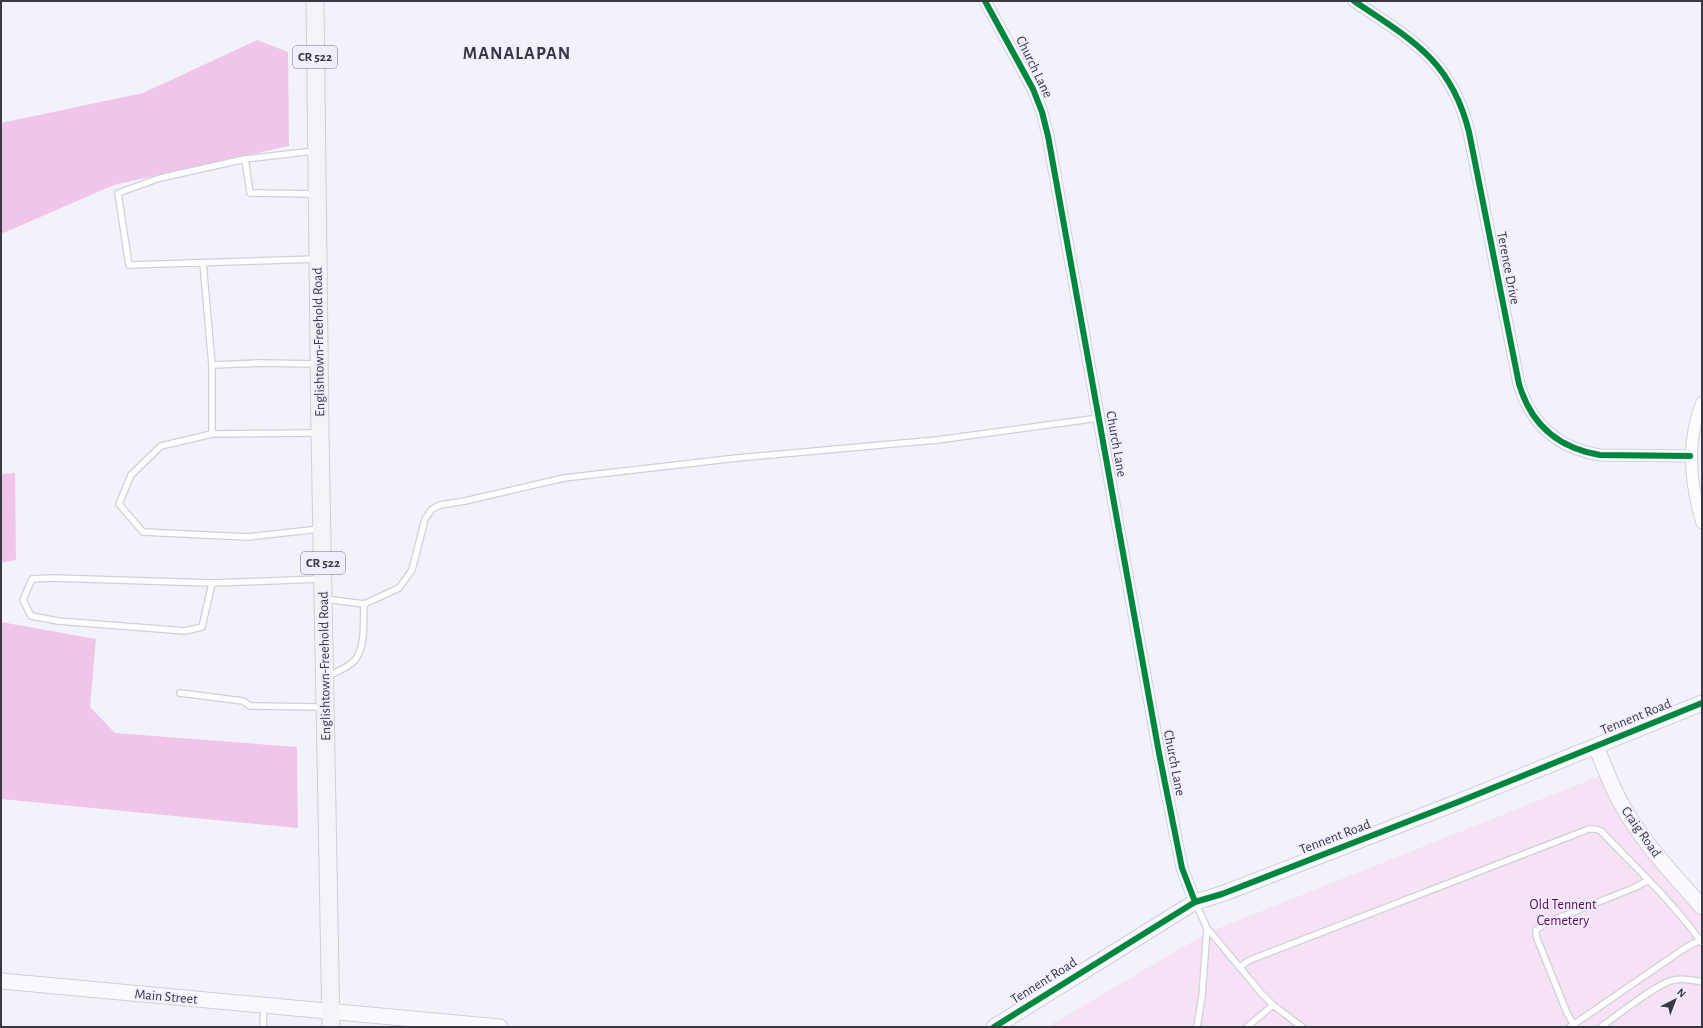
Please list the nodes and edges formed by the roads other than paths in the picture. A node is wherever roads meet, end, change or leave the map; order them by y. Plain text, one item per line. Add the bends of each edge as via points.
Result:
1 (315, 1) edge
2 (985, 1) edge
3 (1355, 1) edge
4 (316, 151) junction
5 (245, 159) junction
6 (318, 194) junction
7 (319, 259) junction
8 (204, 262) junction
9 (320, 364) junction
10 (212, 366) junction
11 (1702, 402) edge
12 (1099, 418) junction
13 (320, 433) junction
14 (212, 434) junction
15 (1690, 456) junction
16 (1702, 524) edge
17 (323, 529) junction
18 (324, 579) junction
19 (212, 583) junction
20 (324, 599) junction
21 (364, 604) junction
22 (325, 676) junction
23 (180, 693) dead end
24 (1702, 703) edge
25 (326, 707) junction
26 (1596, 746) junction
27 (1648, 880) junction
28 (1195, 902) junction
29 (1702, 907) edge
30 (1207, 928) junction
31 (1701, 942) edge
32 (1239, 967) junction
33 (1, 981) edge
34 (1702, 982) edge
35 (1273, 1005) junction
36 (264, 1006) junction
37 (331, 1020) edge
38 (1572, 1026) edge
39 (264, 1027) edge
40 (500, 1027) edge
41 (994, 1027) edge
42 (1197, 1027) edge
43 (1247, 1027) edge
44 (1302, 1027) edge
45 (1601, 1027) edge

1 - 4 main road, Englishtown-Freehold Road / CR 522
2 - 12 street, Church Lane via 1023,67 1042,112
3 - 15 street, Terence Drive via 1426,52 1446,76 1460,103 1469,132 1519,384 1535,419 1552,436 1566,445 1590,454
4 - 5 lane
4 - 6 main road, Englishtown-Freehold Road / CR 522
5 - 6 lane via 250,193
5 - 8 lane via 160,178 118,193 129,265
6 - 7 main road, Englishtown-Freehold Road / CR 522
7 - 8 lane
7 - 9 main road, Englishtown-Freehold Road / CR 522
8 - 10 lane
9 - 10 lane via 259,363
9 - 13 main road, Englishtown-Freehold Road / CR 522
10 - 14 lane
11 - 15 street via 1695,422
12 - 21 lane via 936,440 737,458 564,478 440,505 432,509 425,519 408,577 399,588
12 - 28 street, Church Lane via 1159,753 1182,868
13 - 14 lane
13 - 17 main road, Englishtown-Freehold Road / CR 522
14 - 17 lane via 161,446 131,475 119,504 143,532 248,537
15 - 16 street
17 - 18 main road, Englishtown-Freehold Road / CR 522
18 - 19 lane
18 - 20 main road, Englishtown-Freehold Road / CR 522
19 - 19 lane via 32,579 23,600 30,616 58,621 185,630 202,627
20 - 21 lane
20 - 22 main road, Englishtown-Freehold Road / CR 522
21 - 22 lane via 362,642 355,660
22 - 25 main road, Englishtown-Freehold Road / CR 522
23 - 25 lane via 243,701 250,706
24 - 26 street, Tennent Road
25 - 37 main road, Englishtown-Freehold Road / CR 522
26 - 28 street, Tennent Road via 1451,805 1222,894
26 - 29 street, Craig Road via 1612,786 1628,815 1660,859
27 - 31 lane
27 - 32 lane via 1601,831 1589,829 1250,960
27 - 38 lane via 1546,923 1536,930 1536,936
28 - 30 lane
28 - 41 street, Tennent Road
30 - 32 lane
30 - 42 lane
31 - 38 lane via 1685,948
32 - 35 lane
33 - 36 street, Main Street
34 - 45 lane via 1683,979 1660,985
35 - 43 lane
35 - 44 lane
36 - 37 street, Main Street
36 - 39 lane
37 - 40 street via 394,1020

